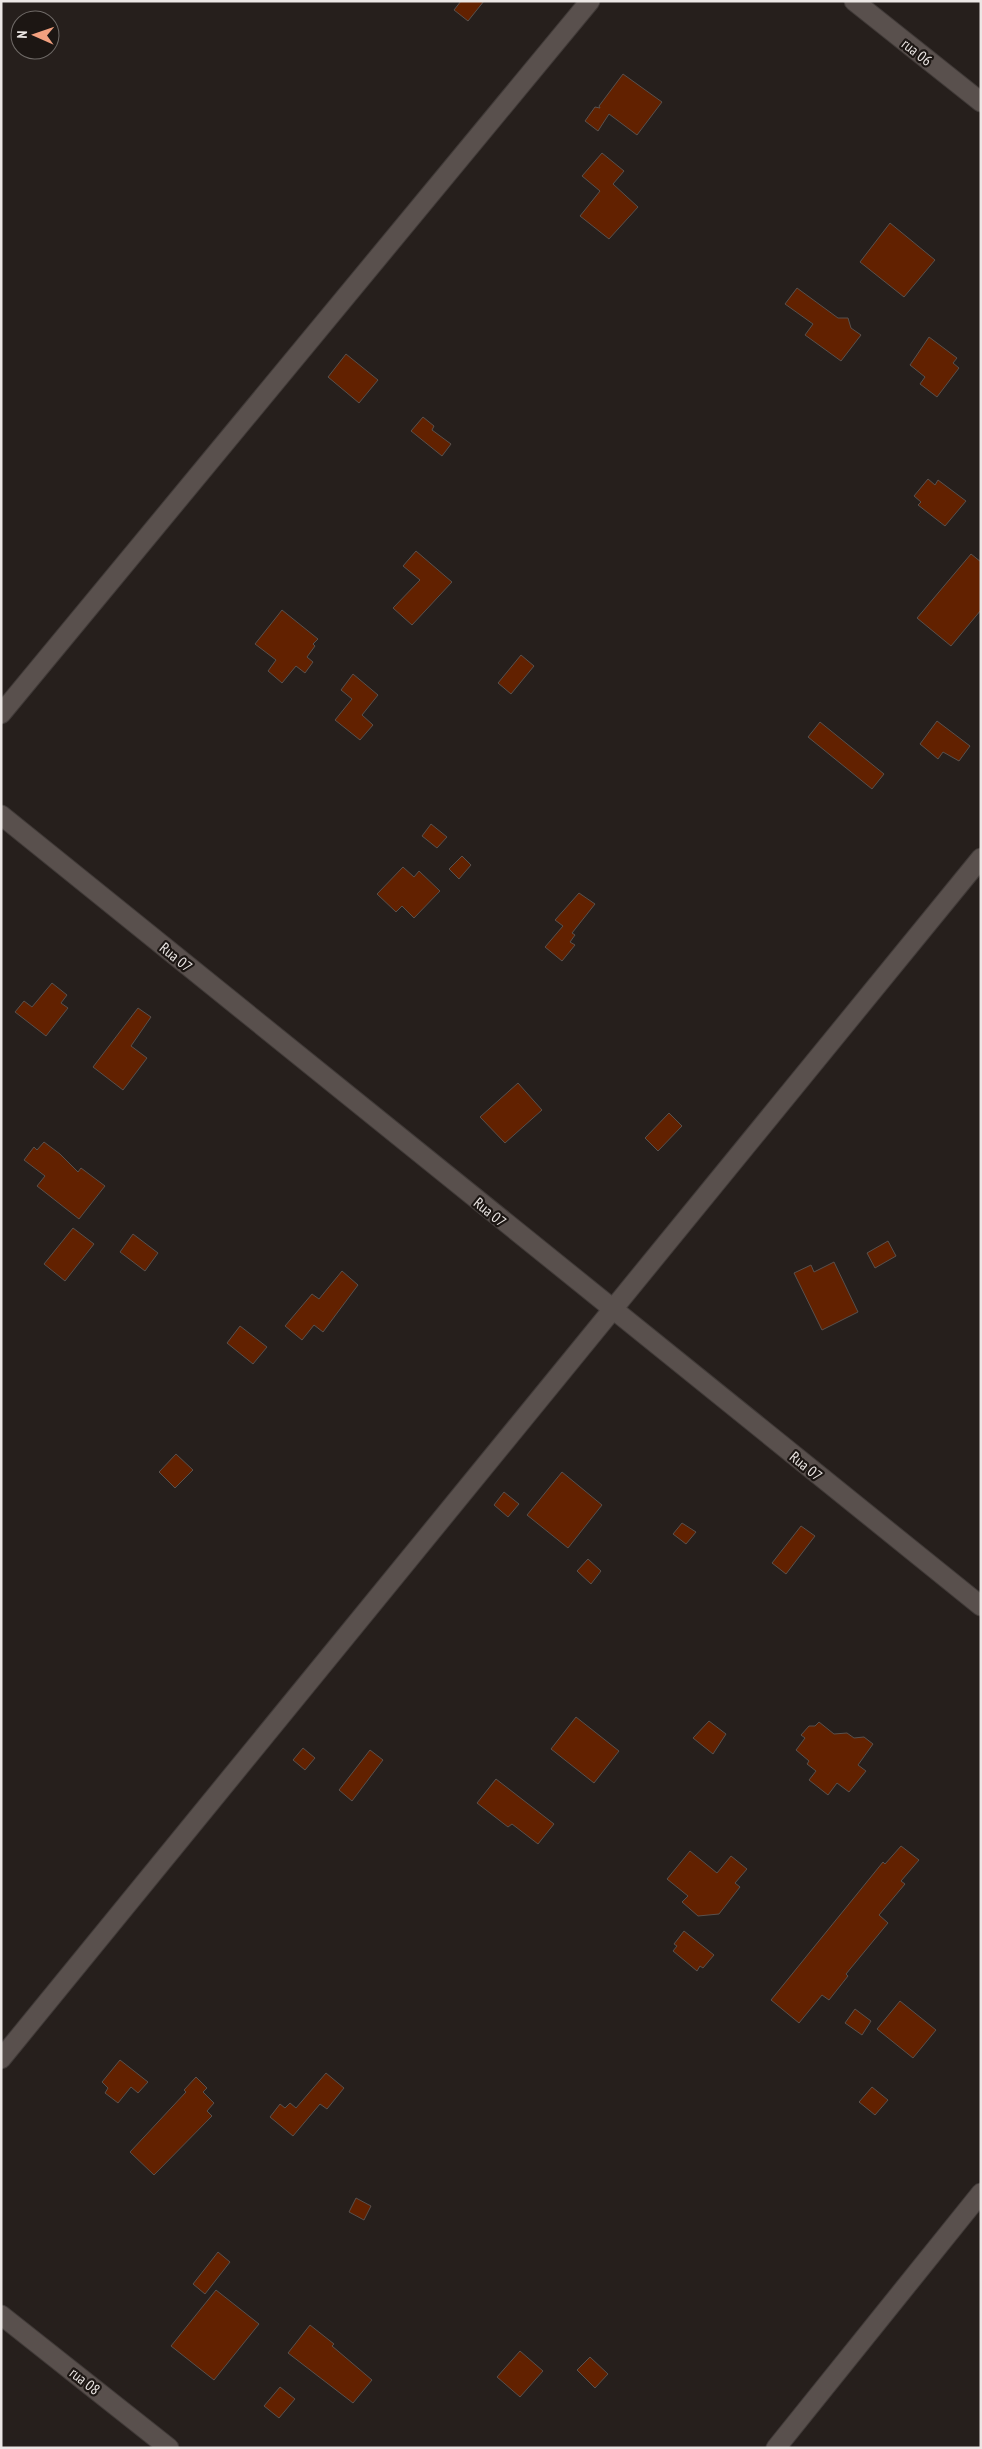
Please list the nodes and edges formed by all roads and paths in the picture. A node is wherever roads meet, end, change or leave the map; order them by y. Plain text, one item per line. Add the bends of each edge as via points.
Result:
1 (590, 1) edge
2 (854, 1) edge
3 (981, 102) edge
4 (1, 714) edge
5 (1, 815) edge
6 (981, 858) edge
7 (612, 1310) junction
8 (981, 1606) edge
9 (1, 2059) edge
10 (981, 2193) edge
11 (1, 2315) edge
12 (169, 2448) edge
13 (776, 2448) edge

1 - 4 street
2 - 3 street, rua 06
5 - 7 street, Rua 07
6 - 7 street
7 - 8 street, Rua 07
7 - 9 street
10 - 13 street
11 - 12 street, rua 08

